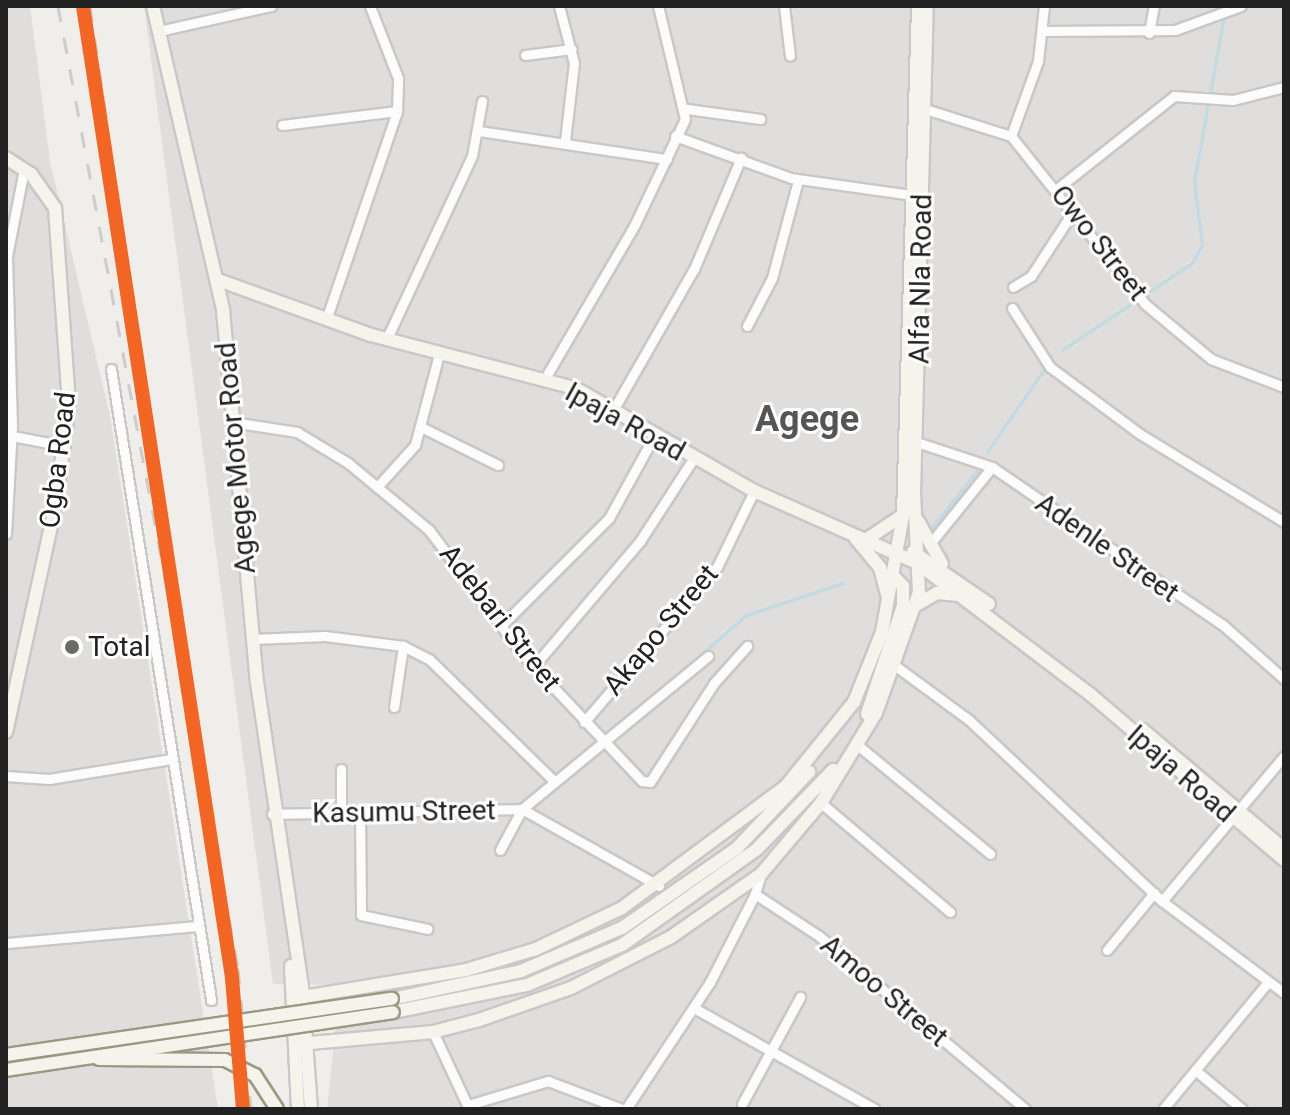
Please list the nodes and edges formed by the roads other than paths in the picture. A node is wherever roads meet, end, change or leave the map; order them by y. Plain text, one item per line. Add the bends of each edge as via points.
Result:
1 (153, 6) edge
2 (271, 6) edge
3 (370, 6) edge
4 (559, 6) edge
5 (658, 6) edge
6 (784, 6) edge
7 (918, 6) edge
8 (927, 6) edge
9 (1044, 6) edge
10 (1154, 6) edge
11 (1238, 8) edge
12 (159, 31) junction
13 (1045, 31) junction
14 (1149, 33) junction
15 (572, 49) junction
16 (525, 55) dead end
17 (790, 56) dead end
18 (1284, 87) edge
19 (482, 101) dead end
20 (919, 107) junction
21 (687, 109) junction
22 (397, 111) junction
23 (760, 119) dead end
24 (282, 125) dead end
25 (479, 131) junction
26 (675, 136) junction
27 (1011, 136) junction
28 (565, 141) junction
29 (6, 158) edge
30 (741, 158) junction
31 (667, 159) junction
32 (24, 169) junction
33 (798, 180) junction
34 (1058, 188) junction
35 (912, 195) junction
36 (1074, 210) junction
37 (218, 280) junction
38 (1013, 287) dead end
39 (1012, 308) dead end
40 (327, 317) junction
41 (747, 326) dead end
42 (388, 336) junction
43 (439, 354) junction
44 (111, 369) dead end
45 (544, 380) junction
46 (1284, 387) edge
47 (612, 412) junction
48 (232, 422) junction
49 (421, 427) junction
50 (12, 436) junction
51 (653, 438) junction
52 (912, 440) junction
53 (65, 446) junction
54 (693, 459) junction
55 (498, 465) dead end
56 (992, 467) junction
57 (377, 487) junction
58 (754, 491) junction
59 (914, 494) junction
60 (903, 515) junction
61 (1284, 522) edge
62 (844, 529) junction
63 (6, 534) edge
64 (867, 539) junction
65 (928, 545) junction
66 (893, 551) junction
67 (916, 558) junction
68 (949, 572) junction
69 (893, 576) junction
70 (888, 604) junction
71 (918, 604) junction
72 (975, 604) junction
73 (501, 626) junction
74 (253, 639) junction
75 (403, 646) junction
76 (747, 646) dead end
77 (708, 656) dead end
78 (534, 666) junction
79 (897, 667) junction
80 (1284, 679) edge
81 (394, 707) dead end
82 (584, 722) junction
83 (6, 732) edge
84 (600, 742) junction
85 (828, 742) junction
86 (855, 743) junction
87 (1284, 756) edge
88 (847, 757) junction
89 (171, 759) junction
90 (341, 769) dead end
91 (6, 776) edge
92 (553, 780) junction
93 (821, 803) junction
94 (522, 809) junction
95 (360, 812) junction
96 (341, 813) junction
97 (1234, 813) junction
98 (272, 814) junction
99 (1284, 849) edge
100 (500, 850) dead end
101 (990, 854) dead end
102 (1284, 860) edge
103 (761, 874) junction
104 (659, 886) junction
105 (1154, 893) junction
106 (755, 894) junction
107 (1162, 901) junction
108 (950, 912) dead end
109 (288, 915) junction
110 (198, 926) junction
111 (428, 929) dead end
112 (6, 943) edge
113 (1107, 950) dead end
114 (1268, 982) junction
115 (343, 991) junction
116 (1284, 993) edge
117 (303, 997) junction
118 (800, 997) dead end
119 (211, 1000) dead end
120 (392, 1005) junction
121 (694, 1008) junction
122 (433, 1032) junction
123 (347, 1040) junction
124 (304, 1044) junction
125 (776, 1049) junction
126 (6, 1055) edge
127 (84, 1057) junction
128 (6, 1070) edge
129 (1195, 1070) junction
130 (742, 1104) dead end
131 (468, 1107) edge
132 (277, 1109) edge
133 (298, 1109) edge
134 (311, 1109) edge
135 (624, 1109) edge
136 (875, 1109) edge
137 (1025, 1109) edge
138 (1163, 1109) edge
139 (1242, 1109) edge

1 - 12 main road, Agege Motor Road
2 - 12 street
3 - 22 street via 398,78
4 - 15 street
5 - 21 street
6 - 17 street
7 - 20 main road, Alfa Nla Road
8 - 20 main road, Alfa Nla Road
9 - 13 street
10 - 14 street
11 - 14 street via 1216,21
12 - 37 main road, Agege Motor Road
13 - 14 street
13 - 27 street
15 - 16 street
15 - 28 street
18 - 34 street via 1217,101 1174,96
19 - 25 street
20 - 27 street
20 - 35 main road, Alfa Nla Road
20 - 52 main road, Alfa Nla Road
21 - 23 street
21 - 26 street
22 - 24 street
22 - 40 street
25 - 28 street
25 - 42 street
26 - 30 street
26 - 31 street
27 - 34 street, Owo Street
28 - 31 street
29 - 32 main road, Ogba Road
30 - 33 street
30 - 47 street via 694,269
31 - 45 street
32 - 50 street via 8,243
32 - 53 main road, Ogba Road via 55,208 64,275
33 - 35 street
33 - 41 street via 772,278
34 - 36 street, Owo Street
35 - 52 main road, Alfa Nla Road
36 - 38 street via 1031,276
36 - 46 street, Owo Street via 1145,304 1211,359
37 - 40 main road, Ipaja Road
37 - 48 main road, Agege Motor Road
39 - 61 street via 1050,367 1140,434
40 - 42 main road, Ipaja Road
42 - 43 main road, Ipaja Road
43 - 45 main road, Ipaja Road
43 - 49 street
44 - 89 street
45 - 47 main road, Ipaja Road via 575,388
47 - 51 main road, Ipaja Road
48 - 57 street, Adebari Street via 297,432
48 - 74 main road, Agege Motor Road
49 - 55 street
49 - 57 street via 415,445
50 - 53 street
50 - 63 street
51 - 54 main road, Ipaja Road
51 - 73 street via 581,552
52 - 56 street, Adenle Street
52 - 59 main road, Alfa Nla Road
52 - 60 main road, Alfa Nla Road
53 - 83 main road, Ogba Road
54 - 58 main road, Ipaja Road
54 - 78 street via 640,541
56 - 65 street
56 - 80 street, Adenle Street via 1223,625
57 - 73 street, Adebari Street via 449,549
58 - 62 main road, Ipaja Road
58 - 82 street, Akapo Street via 717,567
59 - 65 main road
59 - 67 main road, Alfa Nla Road
60 - 64 main road
60 - 66 main road, Alfa Nla Road
62 - 64 main road, Ipaja Road
62 - 70 main road via 880,568
64 - 66 main road, Ipaja Road
65 - 68 main road
66 - 67 main road, Ipaja Road
66 - 69 main road, Alfa Nla Road
67 - 68 main road, Ipaja Road
67 - 71 main road, Alfa Nla Road
67 - 72 main road, Ipaja Road
68 - 97 main road, Ipaja Road
69 - 70 main road, Alfa Nla Road
69 - 86 main road via 901,580 903,606
70 - 85 main road, Alfa Nla Road via 865,682
71 - 72 main road via 947,592
71 - 79 main road, Alfa Nla Road
72 - 97 main road, Ipaja Road
73 - 78 street, Adebari Street
74 - 75 street via 325,636
74 - 98 main road, Agege Motor Road
75 - 81 street
75 - 92 street via 430,660
76 - 84 street, Adebari Street via 714,683 650,782
77 - 84 street
78 - 82 street, Adebari Street
79 - 86 main road, Alfa Nla Road
79 - 105 street via 969,720
82 - 84 street, Adebari Street
84 - 92 street
85 - 104 main road via 786,786
85 - 120 main road via 788,798 737,848 632,922 521,971
86 - 88 main road
86 - 101 street
87 - 97 street
88 - 93 main road
88 - 120 main road via 757,849 655,927 527,985
89 - 91 street via 49,779
89 - 110 street
90 - 96 street
92 - 94 street
93 - 103 main road
93 - 108 street
94 - 95 street, Kasumu Street
94 - 100 street
94 - 104 street, Kasumu Street
95 - 96 street, Kasumu Street
95 - 111 street via 361,915
96 - 98 street, Kasumu Street
97 - 99 main road, Ipaja Road
97 - 102 main road, Ipaja Road
97 - 107 street
98 - 109 main road, Agege Motor Road
103 - 106 street
103 - 122 main road via 620,966 521,1007
104 - 115 main road via 536,949 440,976
105 - 107 street
105 - 113 street
106 - 121 street
106 - 137 street, Amoo Street via 819,936
107 - 114 street
109 - 117 main road, Agege Motor Road
109 - 124 main road, Agege Motor Road
110 - 112 street
110 - 119 street
114 - 116 street
114 - 129 street
115 - 117 main road
115 - 123 main road via 332,1011
117 - 124 main road, Agege Motor Road
118 - 125 street
120 - 126 main road, bridge
120 - 127 main road, bridge
121 - 125 street
121 - 135 street
122 - 123 main road
122 - 131 street
123 - 124 main road
124 - 133 main road, Agege Motor Road
124 - 134 main road, Agege Motor Road
125 - 130 street
125 - 136 street
127 - 128 main road, bridge
127 - 132 main road, bridge via 225,1060 255,1075
129 - 138 street
129 - 139 street
131 - 135 street via 548,1081

